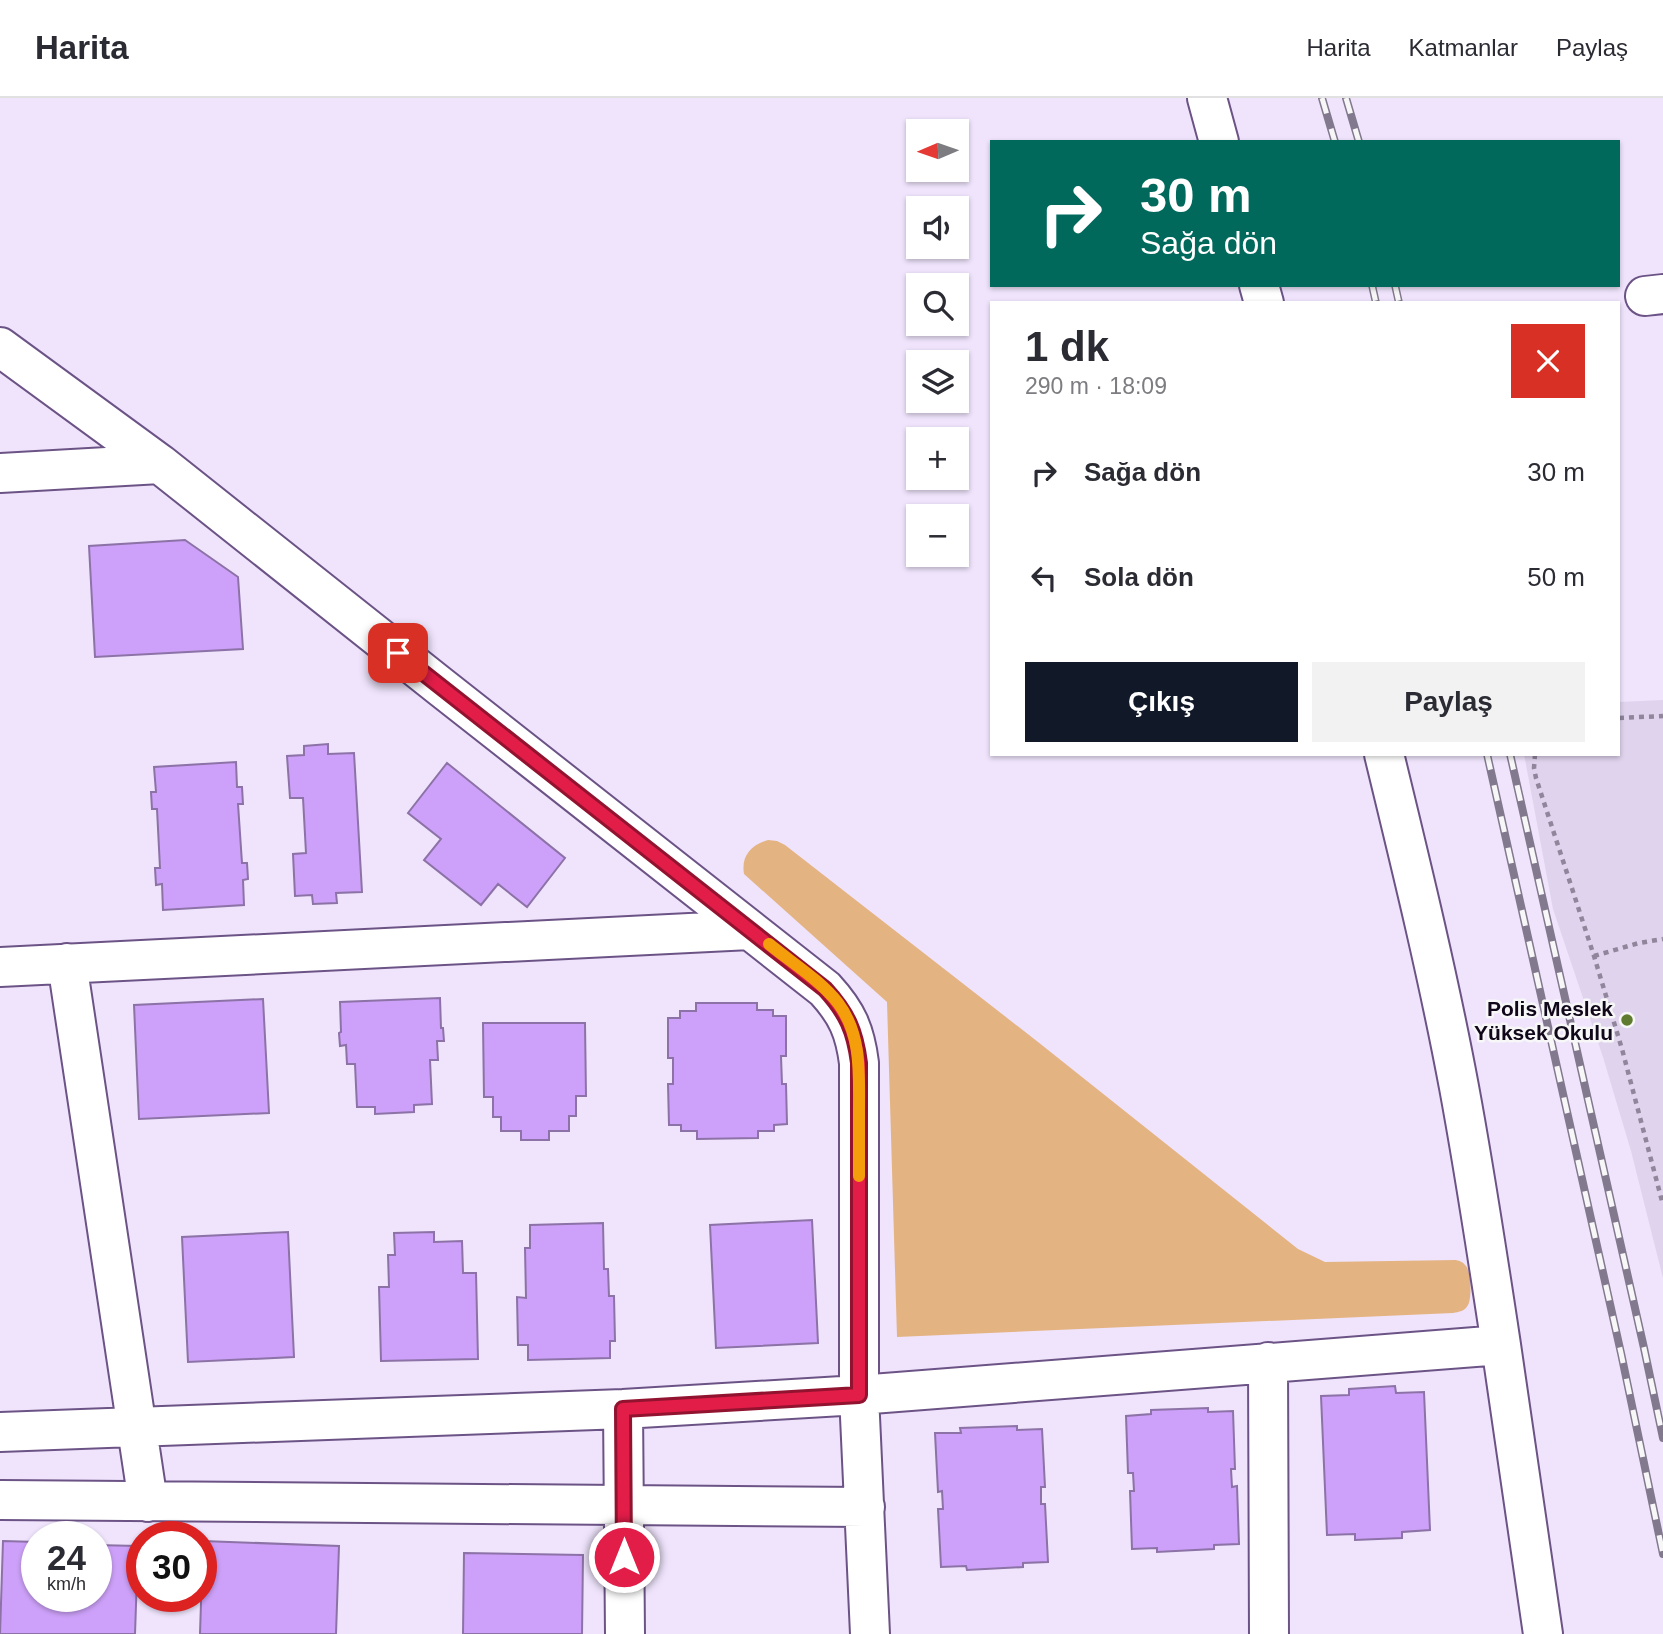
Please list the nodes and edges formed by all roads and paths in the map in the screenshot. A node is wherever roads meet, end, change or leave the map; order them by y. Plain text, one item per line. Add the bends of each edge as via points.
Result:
1 (1207, 98) edge
2 (1218, 140) edge
3 (0, 346) edge
4 (160, 464) junction
5 (0, 473) edge
6 (1663, 716) edge
7 (1620, 718) edge
8 (1384, 756) edge
9 (1535, 756) edge
10 (750, 930) junction
11 (1663, 939) edge
12 (1594, 956) junction
13 (67, 963) junction
14 (0, 967) edge
15 (1663, 1205) edge
16 (1501, 1345) junction
17 (1268, 1362) junction
18 (859, 1395) junction
19 (623, 1409) junction
20 (136, 1427) junction
21 (0, 1432) edge
22 (0, 1500) edge
23 (148, 1502) junction
24 (624, 1505) junction
25 (865, 1507) junction
26 (625, 1634) edge
27 (870, 1634) edge
28 (1269, 1634) edge
29 (1543, 1634) edge

1 - 2 street
3 - 4 street
4 - 5 street
4 - 10 street
6 - 7 path
8 - 16 street via 1459,1088
9 - 12 path via 1536,778
10 - 13 street
10 - 18 street via 825,989 850,1023 856,1043
11 - 12 path
12 - 15 path
13 - 14 street
13 - 20 street
16 - 17 street
16 - 29 street
17 - 18 street
17 - 28 street
18 - 19 street
18 - 25 street
19 - 20 street
19 - 24 street
20 - 21 street
20 - 23 street
22 - 23 street
23 - 24 street
24 - 25 street
24 - 26 street
25 - 27 street

